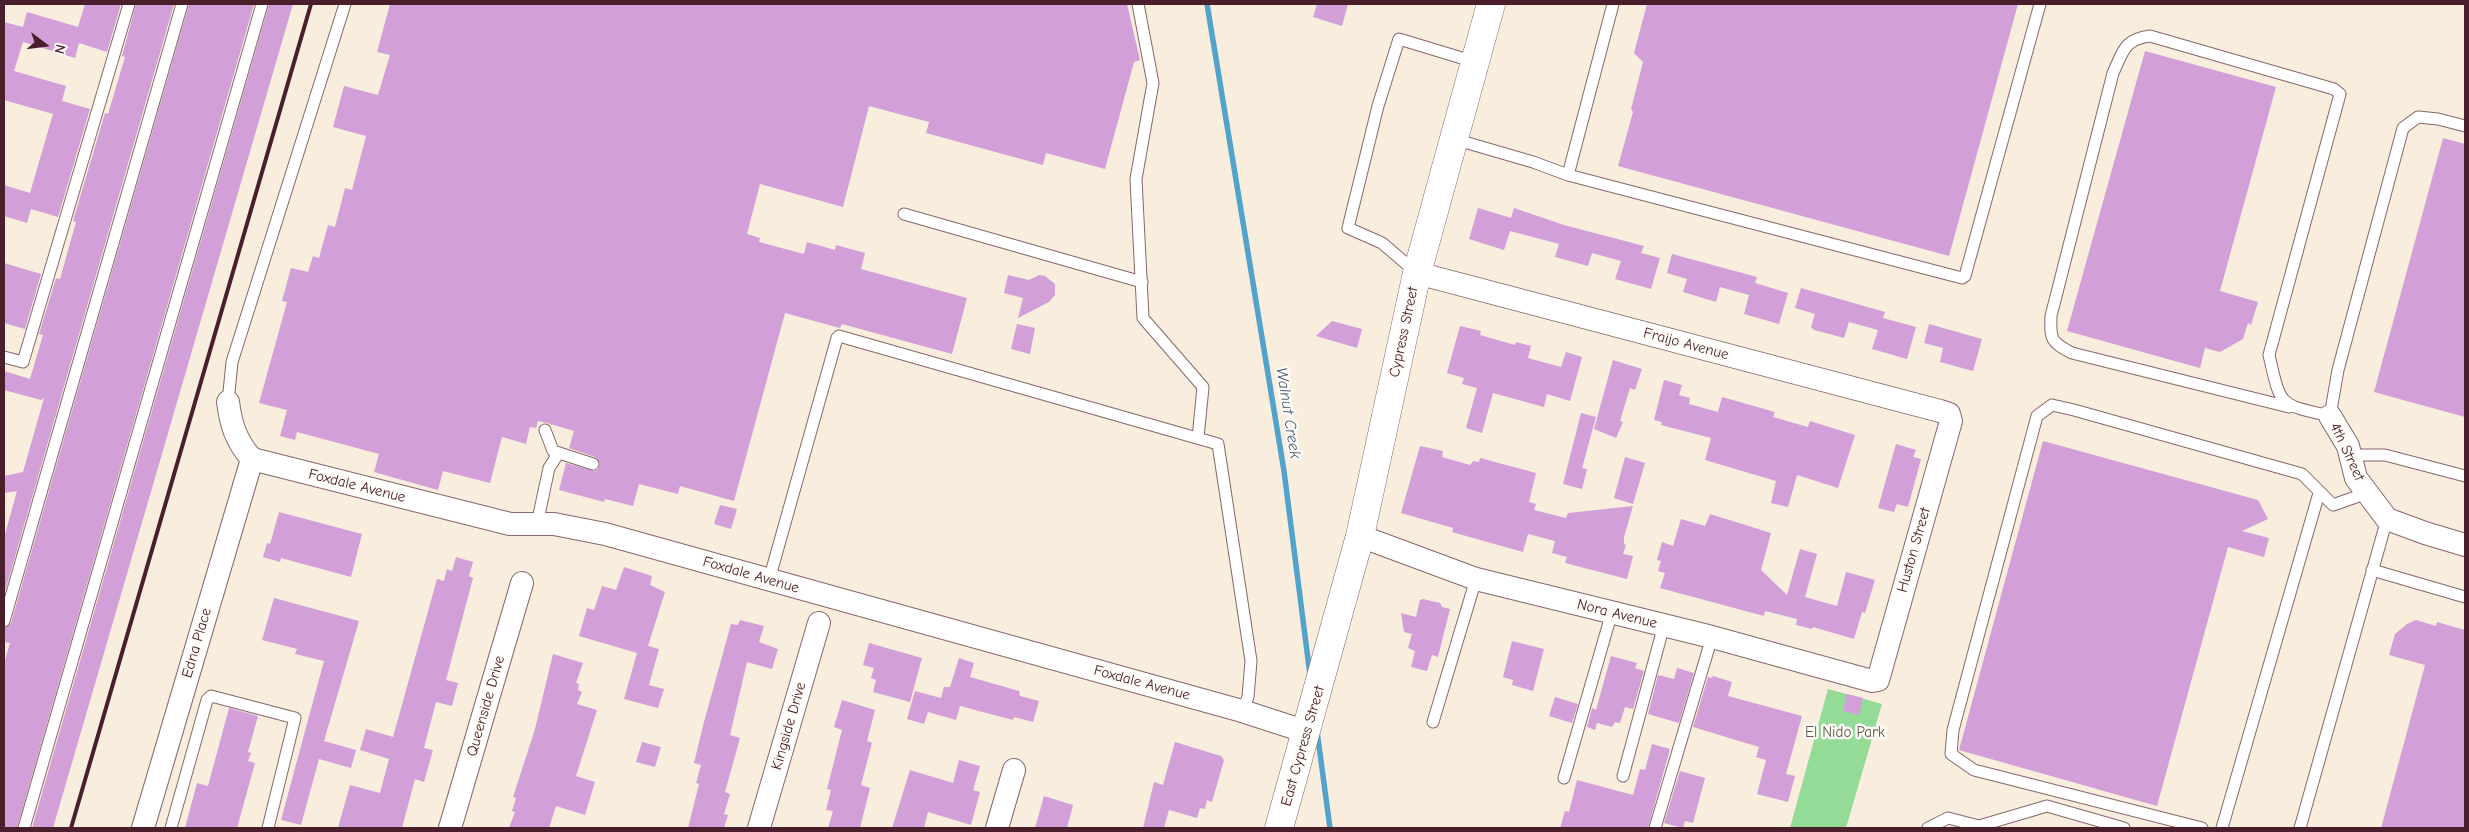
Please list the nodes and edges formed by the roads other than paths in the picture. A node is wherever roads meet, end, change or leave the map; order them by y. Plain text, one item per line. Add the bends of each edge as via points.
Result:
1 (129, 4) edge
2 (182, 4) edge
3 (262, 4) edge
4 (345, 4) edge
5 (1138, 4) edge
6 (1491, 4) edge
7 (1613, 4) edge
8 (2040, 4) edge
9 (1475, 62) junction
10 (2465, 126) edge
11 (1454, 140) junction
12 (1568, 175) junction
13 (904, 214) dead end
14 (1416, 272) junction
15 (1142, 282) junction
16 (4, 357) edge
17 (228, 402) joint
18 (2290, 407) junction
19 (2330, 416) junction
20 (1951, 420) joint
21 (545, 430) dead end
22 (1198, 438) junction
23 (558, 454) junction
24 (2350, 455) junction
25 (252, 459) junction
26 (594, 464) dead end
27 (2465, 476) edge
28 (2319, 493) junction
29 (2368, 493) junction
30 (2387, 518) junction
31 (537, 524) junction
32 (1360, 536) junction
33 (2465, 545) edge
34 (2372, 570) junction
35 (1476, 579) junction
36 (769, 580) junction
37 (522, 583) dead end
38 (2465, 597) edge
39 (1612, 612) junction
40 (4, 621) edge
41 (819, 624) dead end
42 (1664, 625) junction
43 (1712, 637) junction
44 (1326, 663) joint
45 (1878, 680) joint
46 (1242, 711) junction
47 (1433, 722) dead end
48 (1303, 739) junction
49 (1014, 770) dead end
50 (1623, 776) dead end
51 (1564, 778) dead end
52 (1979, 827) edge
53 (24, 828) edge
54 (143, 828) edge
55 (171, 828) edge
56 (268, 828) edge
57 (450, 828) edge
58 (759, 828) edge
59 (997, 828) edge
60 (1279, 828) edge
61 (1655, 828) edge
62 (1928, 828) edge
63 (2124, 828) edge
64 (2202, 828) edge
65 (2222, 828) edge
66 (2300, 828) edge

1 - 16 lane via 23,362
2 - 40 lane
3 - 53 lane
4 - 17 lane via 232,362
5 - 15 lane via 1153,83 1136,179
6 - 9 street, Cypress Street
7 - 12 lane
8 - 12 lane via 1962,278
9 - 11 street, Cypress Street
9 - 14 lane via 1399,39 1378,106 1348,228 1382,243
10 - 19 lane via 2418,117 2403,128 2338,370
11 - 12 lane
11 - 14 street, Cypress Street
13 - 15 lane
14 - 20 street, Fraijo Avenue via 1940,411 1949,414
14 - 32 street, Cypress Street
15 - 22 lane via 1143,318 1203,387
17 - 25 street via 231,425
18 - 18 lane via 2277,391 2269,355 2340,94 2334,89 2150,36 2137,38 2127,44 2113,73 2051,316 2050,336 2056,344 2072,353
18 - 19 lane
19 - 24 street, 4th Street
20 - 45 street, Huston Street
21 - 23 lane via 550,447
22 - 36 lane via 838,336
22 - 46 lane via 1218,444 1251,661 1248,697
23 - 26 lane
23 - 31 lane via 549,468
24 - 27 lane via 2385,455
24 - 29 street, 4th Street via 2356,478
25 - 31 street, Foxdale Avenue via 510,524
25 - 54 street, Edna Place
28 - 29 lane via 2333,506
28 - 64 lane via 2302,474 2074,410 2052,406 2037,416 1952,730 1951,754 1974,770
28 - 65 lane
29 - 30 street, 4th Street
30 - 33 street
30 - 34 lane
31 - 36 street, Foxdale Avenue via 605,534
32 - 35 street, Nora Avenue
32 - 44 street, Cypress Street
34 - 38 lane
34 - 66 lane
35 - 39 street, Nora Avenue
35 - 47 lane
36 - 46 street, Foxdale Avenue
37 - 57 street, Queenside Drive
39 - 42 street, Nora Avenue
39 - 51 lane
41 - 58 street, Kingside Drive
42 - 43 street, Nora Avenue
42 - 50 lane
43 - 45 street, Nora Avenue
43 - 61 lane
44 - 48 street, East Cypress Street
46 - 48 street, Foxdale Avenue via 1267,719
48 - 60 street, East Cypress Street
49 - 59 street
52 - 62 lane via 1948,818
52 - 63 lane via 2047,806
55 - 56 lane via 207,700 211,696 295,718

